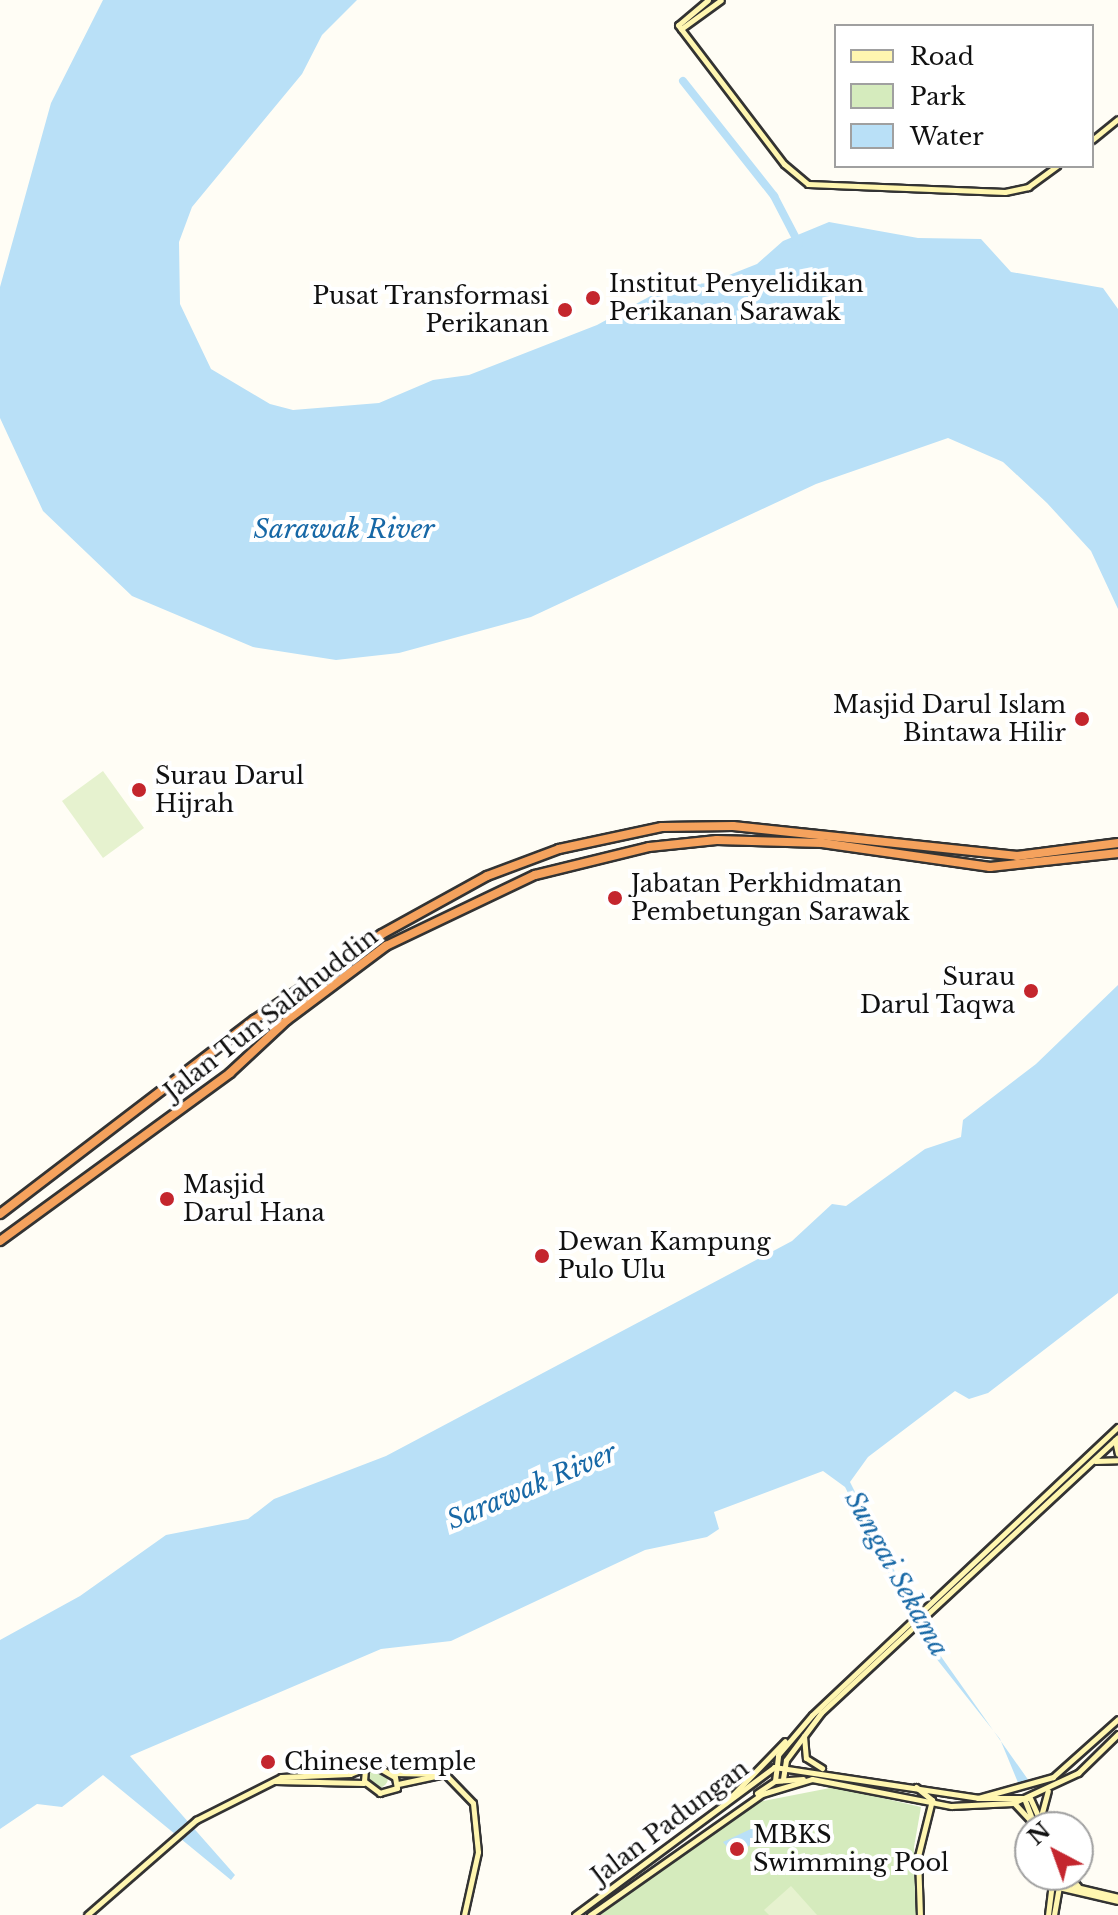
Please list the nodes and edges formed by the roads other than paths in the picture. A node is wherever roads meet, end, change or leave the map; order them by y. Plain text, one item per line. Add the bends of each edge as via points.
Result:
1 (708, 0) edge
2 (721, 0) edge
3 (679, 27) junction
4 (1118, 119) edge
5 (1094, 138) edge
6 (1054, 168) edge
7 (602, 838) junction
8 (1115, 849) edge
9 (607, 855) junction
10 (0, 1214) edge
11 (0, 1241) edge
12 (1117, 1435) edge
13 (1118, 1457) edge
14 (1092, 1461) junction
15 (1080, 1463) junction
16 (1002, 1540) junction
17 (1118, 1719) edge
18 (802, 1730) junction
19 (1118, 1734) edge
20 (774, 1767) junction
21 (783, 1767) junction
22 (365, 1769) junction
23 (826, 1770) junction
24 (390, 1774) junction
25 (445, 1774) junction
26 (783, 1779) junction
27 (812, 1779) junction
28 (274, 1781) junction
29 (775, 1781) junction
30 (367, 1784) junction
31 (398, 1784) junction
32 (915, 1787) junction
33 (1048, 1791) junction
34 (1026, 1796) junction
35 (745, 1802) junction
36 (931, 1802) junction
37 (1013, 1803) junction
38 (723, 1807) junction
39 (1020, 1811) edge
40 (1030, 1811) edge
41 (1035, 1811) edge
42 (1042, 1811) edge
43 (1055, 1891) edge
44 (1057, 1891) edge
45 (1068, 1891) edge
46 (1088, 1891) edge
47 (1118, 1899) edge
48 (1057, 1906) junction
49 (87, 1915) edge
50 (464, 1915) edge
51 (575, 1915) edge
52 (590, 1915) edge
53 (920, 1915) edge
54 (1048, 1915) edge
55 (1054, 1915) edge

1 - 3 street
2 - 3 street
3 - 6 street via 784,164 818,188 1014,191
4 - 5 street
7 - 8 highway, Jalan Tun Salahuddin via 733,826 1017,856
7 - 9 highway via 610,843
7 - 10 highway, Jalan Tun Salahuddin via 487,876 382,934 254,1020
8 - 9 highway, Jalan Tun Salahuddin via 990,867 773,838
9 - 11 highway, Jalan Tun Salahuddin via 535,875 413,929 32,1224
12 - 13 street
12 - 14 street
12 - 15 street
12 - 15 street
13 - 14 street
14 - 16 street
15 - 16 street
16 - 18 street
17 - 34 street via 1083,1758
18 - 20 street
18 - 21 street
18 - 23 street via 806,1758
18 - 38 street via 733,1789
19 - 33 street
20 - 21 street, Jalan Padungan
20 - 29 street
20 - 38 street, Jalan Padungan
21 - 23 street, Jalan Padungan
21 - 26 street
22 - 24 street
22 - 28 street
22 - 30 street
23 - 32 street, Jalan Padungan
24 - 25 street
24 - 31 street
25 - 31 street
25 - 50 street via 466,1793 475,1817 478,1852
26 - 27 street
26 - 29 street
27 - 35 street, Jalan Padungan
27 - 36 street, Jalan Padungan
28 - 30 street
28 - 49 street via 193,1822
29 - 35 street
30 - 31 street via 388,1795
32 - 34 street, Jalan Padungan via 978,1798
32 - 36 street
33 - 34 street
33 - 42 street
34 - 37 street, Jalan Padungan
34 - 40 street
34 - 41 street
35 - 52 street, Jalan Padungan
36 - 37 street, Jalan Padungan via 973,1808
36 - 53 street via 918,1851
37 - 39 street
38 - 51 street, Jalan Padungan
43 - 54 street
44 - 48 street
45 - 48 street
46 - 47 street
48 - 55 street

